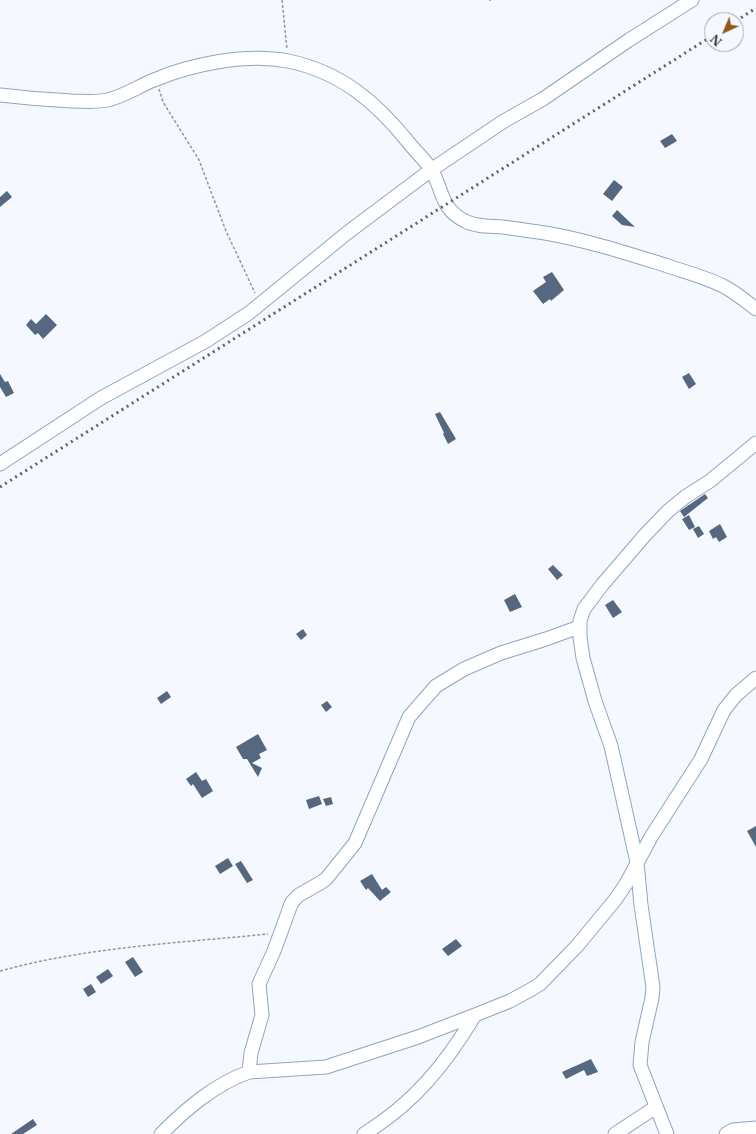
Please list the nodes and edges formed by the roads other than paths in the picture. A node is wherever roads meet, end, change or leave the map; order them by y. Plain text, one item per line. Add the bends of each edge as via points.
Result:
1 (692, 0) edge
2 (0, 95) edge
3 (431, 170) junction
4 (756, 310) edge
5 (756, 443) edge
6 (0, 464) edge
7 (579, 626) junction
8 (756, 678) edge
9 (638, 862) junction
10 (475, 1015) junction
11 (249, 1072) junction
12 (656, 1107) junction
13 (756, 1128) edge
14 (161, 1134) edge
15 (364, 1134) edge
16 (615, 1134) edge
17 (667, 1134) edge
18 (726, 1134) edge

1 - 3 street
2 - 3 street via 36,100 99,102 196,67 234,60 287,61 320,71 347,84 364,96 392,122
3 - 4 street via 446,205 466,222 583,241 639,257 726,287
3 - 6 street via 249,313 206,341 100,398
5 - 7 street via 668,511 602,585 581,615
7 - 9 street via 583,658 611,746
7 - 11 street via 501,653 464,669 436,686 409,717 355,843 326,878 295,898 290,907 259,984 262,1015 251,1053
8 - 9 street via 736,695 724,710 701,759
9 - 10 street via 603,916 540,984 510,1001
9 - 12 street via 641,905 653,987 639,1060
10 - 11 street via 326,1067
10 - 15 street via 458,1044 421,1090 395,1113
11 - 14 street via 237,1076 209,1093
12 - 16 street
12 - 17 street
13 - 18 street via 733,1130

